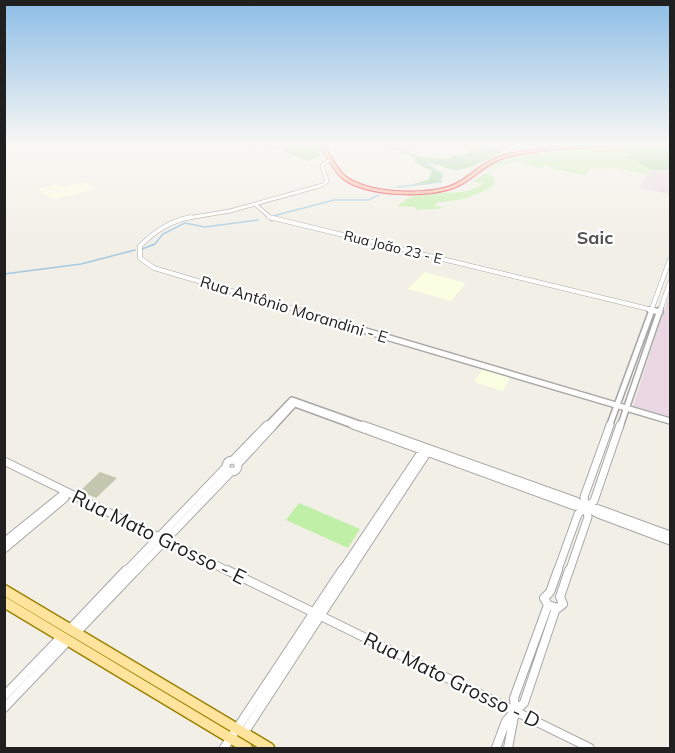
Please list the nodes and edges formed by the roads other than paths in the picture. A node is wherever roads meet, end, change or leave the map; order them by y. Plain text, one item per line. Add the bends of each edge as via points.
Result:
1 (327, 180) edge
2 (349, 180) edge
3 (463, 180) edge
4 (255, 204) junction
5 (670, 259) edge
6 (670, 282) edge
7 (537, 283) joint
8 (652, 310) junction
9 (660, 312) junction
10 (643, 334) junction
11 (651, 337) junction
12 (627, 379) junction
13 (636, 382) junction
14 (618, 405) junction
15 (627, 408) junction
16 (670, 421) edge
17 (602, 448) junction
18 (426, 449) junction
19 (611, 451) junction
20 (4, 461) edge
21 (66, 492) junction
22 (586, 507) junction
23 (24, 529) junction
24 (649, 530) junction
25 (670, 535) edge
26 (162, 538) junction
27 (670, 541) edge
28 (4, 542) edge
29 (4, 549) edge
30 (564, 552) junction
31 (574, 556) junction
32 (4, 590) edge
33 (550, 592) junction
34 (560, 597) junction
35 (4, 602) edge
36 (552, 607) junction
37 (318, 614) junction
38 (69, 635) junction
39 (4, 696) edge
40 (4, 708) edge
41 (515, 711) junction
42 (236, 741) edge
43 (269, 748) edge
44 (496, 748) edge
45 (508, 748) edge
46 (590, 748) edge

1 - 4 street via 324,185
2 - 3 highway via 385,191 423,192 454,187
4 - 7 street, Rua João 23 - E via 272,219
4 - 14 street, Rua Antônio Morandini - E via 181,219 155,231 138,251 154,268
5 - 8 street
6 - 9 street
7 - 8 street
8 - 9 street
8 - 10 street
9 - 11 street
10 - 11 street
10 - 12 street
11 - 13 street
12 - 13 street
12 - 14 street
13 - 15 street
14 - 15 street
14 - 17 street
15 - 16 street
15 - 19 street
17 - 19 street
17 - 22 street via 584,497
18 - 22 street via 574,506
18 - 26 street via 293,402 236,462 226,463 228,470
18 - 37 street
19 - 22 street via 594,501
20 - 21 street, Rua Mato Grosso - E
21 - 23 street via 65,498
21 - 26 street, Rua Mato Grosso - E
22 - 24 street
22 - 30 street via 578,514
22 - 31 street via 588,517
23 - 28 street
23 - 29 street
24 - 25 street
24 - 27 street
26 - 37 street, Rua Mato Grosso - E
26 - 38 street
30 - 31 street
30 - 33 street
31 - 34 street
32 - 38 main road
33 - 34 street
33 - 36 street via 544,597
34 - 36 street via 562,605
35 - 38 main road
36 - 41 street via 536,651 524,703
37 - 41 street, Rua Mato Grosso - D
37 - 42 street
38 - 39 street
38 - 40 street
38 - 42 main road
41 - 44 street via 506,721
41 - 45 street
41 - 46 street, Rua Mato Grosso - D
42 - 43 main road

